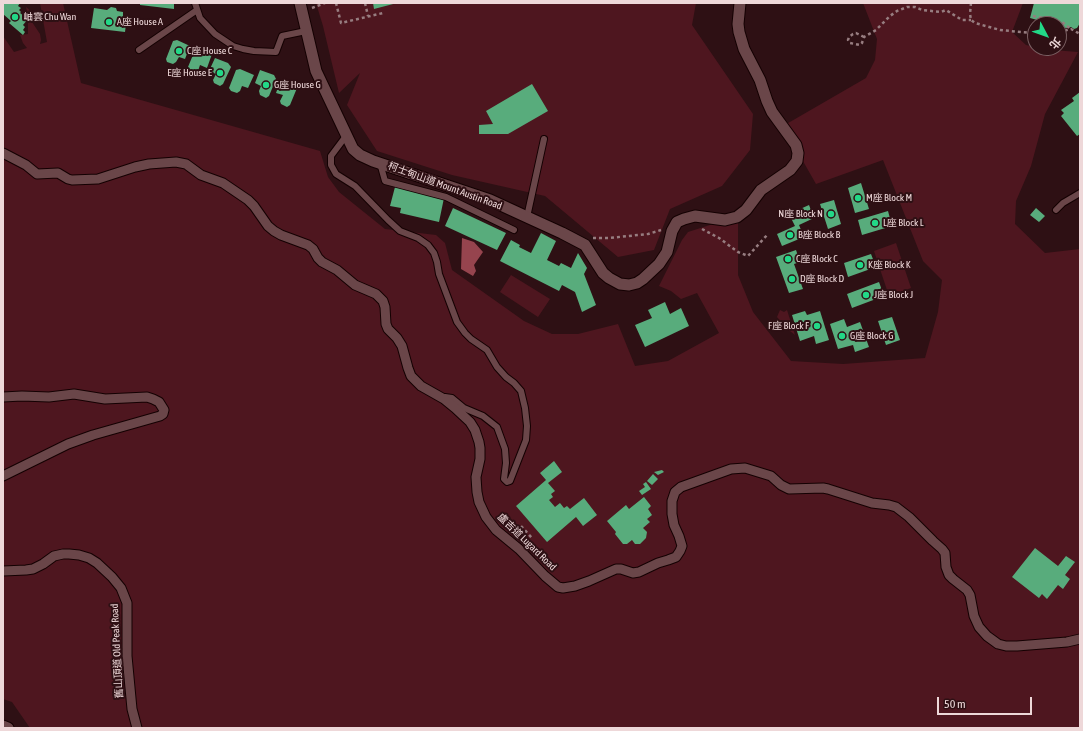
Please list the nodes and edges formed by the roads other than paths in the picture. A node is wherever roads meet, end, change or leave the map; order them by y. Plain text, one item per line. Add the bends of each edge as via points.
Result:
1 (300, 3) edge
2 (740, 3) edge
3 (196, 6) edge
4 (306, 31) junction
5 (139, 50) dead end
6 (346, 136) junction
7 (544, 139) dead end
8 (3, 153) edge
9 (380, 163) junction
10 (1080, 193) edge
11 (1056, 210) dead end
12 (526, 217) junction
13 (514, 230) dead end
14 (3, 397) edge
15 (444, 399) junction
16 (3, 476) edge
17 (3, 571) edge
18 (1080, 639) edge
19 (3, 726) edge
20 (8, 728) edge
21 (137, 728) edge

1 - 4 street, 柯士甸山道 Mount Austin Road
2 - 12 street, 柯士甸山道 Mount Austin Road via 738,24 744,49 760,80 772,112 797,149 797,161 790,170 761,190 746,210 737,217 725,220 695,216 677,222 663,259 644,279 633,284 620,284 609,278 585,245
3 - 4 lane via 200,18 215,34 233,46 254,51 276,52 282,36
3 - 5 lane
4 - 6 street, 柯士甸山道 Mount Austin Road via 316,71
6 - 9 street, 柯士甸山道 Mount Austin Road via 353,149 360,155
6 - 15 lane via 332,156 331,165 336,174 355,186 400,231 428,245 434,253 457,322 471,339 487,350 497,367 521,392 527,426 526,440 510,481 506,482 504,479 505,449 497,427 484,416 464,408 452,398
7 - 12 lane
8 - 15 street, 盧吉道 Lugard Road via 28,166 37,174 58,173 72,180 96,180 146,164 176,162 186,164 203,176 225,184 250,202 272,230 308,245 322,262 337,270 355,285 380,297 385,308 387,328 401,344 411,376 421,386
9 - 12 street, 柯士甸山道 Mount Austin Road via 490,200
9 - 13 lane via 385,181 446,197
10 - 11 lane
14 - 16 street via 74,394 105,399 147,397 159,402 164,410 160,416 68,444
15 - 18 street, 盧吉道 Lugard Road via 470,422 476,433 480,445 476,492 486,517 496,530 560,587 568,588 585,583 616,569 639,572 676,557 682,546 672,514 675,492 681,487 731,469 745,468 771,476 787,489 825,488 872,503 896,507 945,553 946,567 950,575 970,595 979,627 998,644 1017,646
17 - 21 street, 舊山頂道 Old Peak Road via 33,569 57,555 73,554 93,560 112,577 121,588 127,603 127,656 132,710
19 - 20 street

